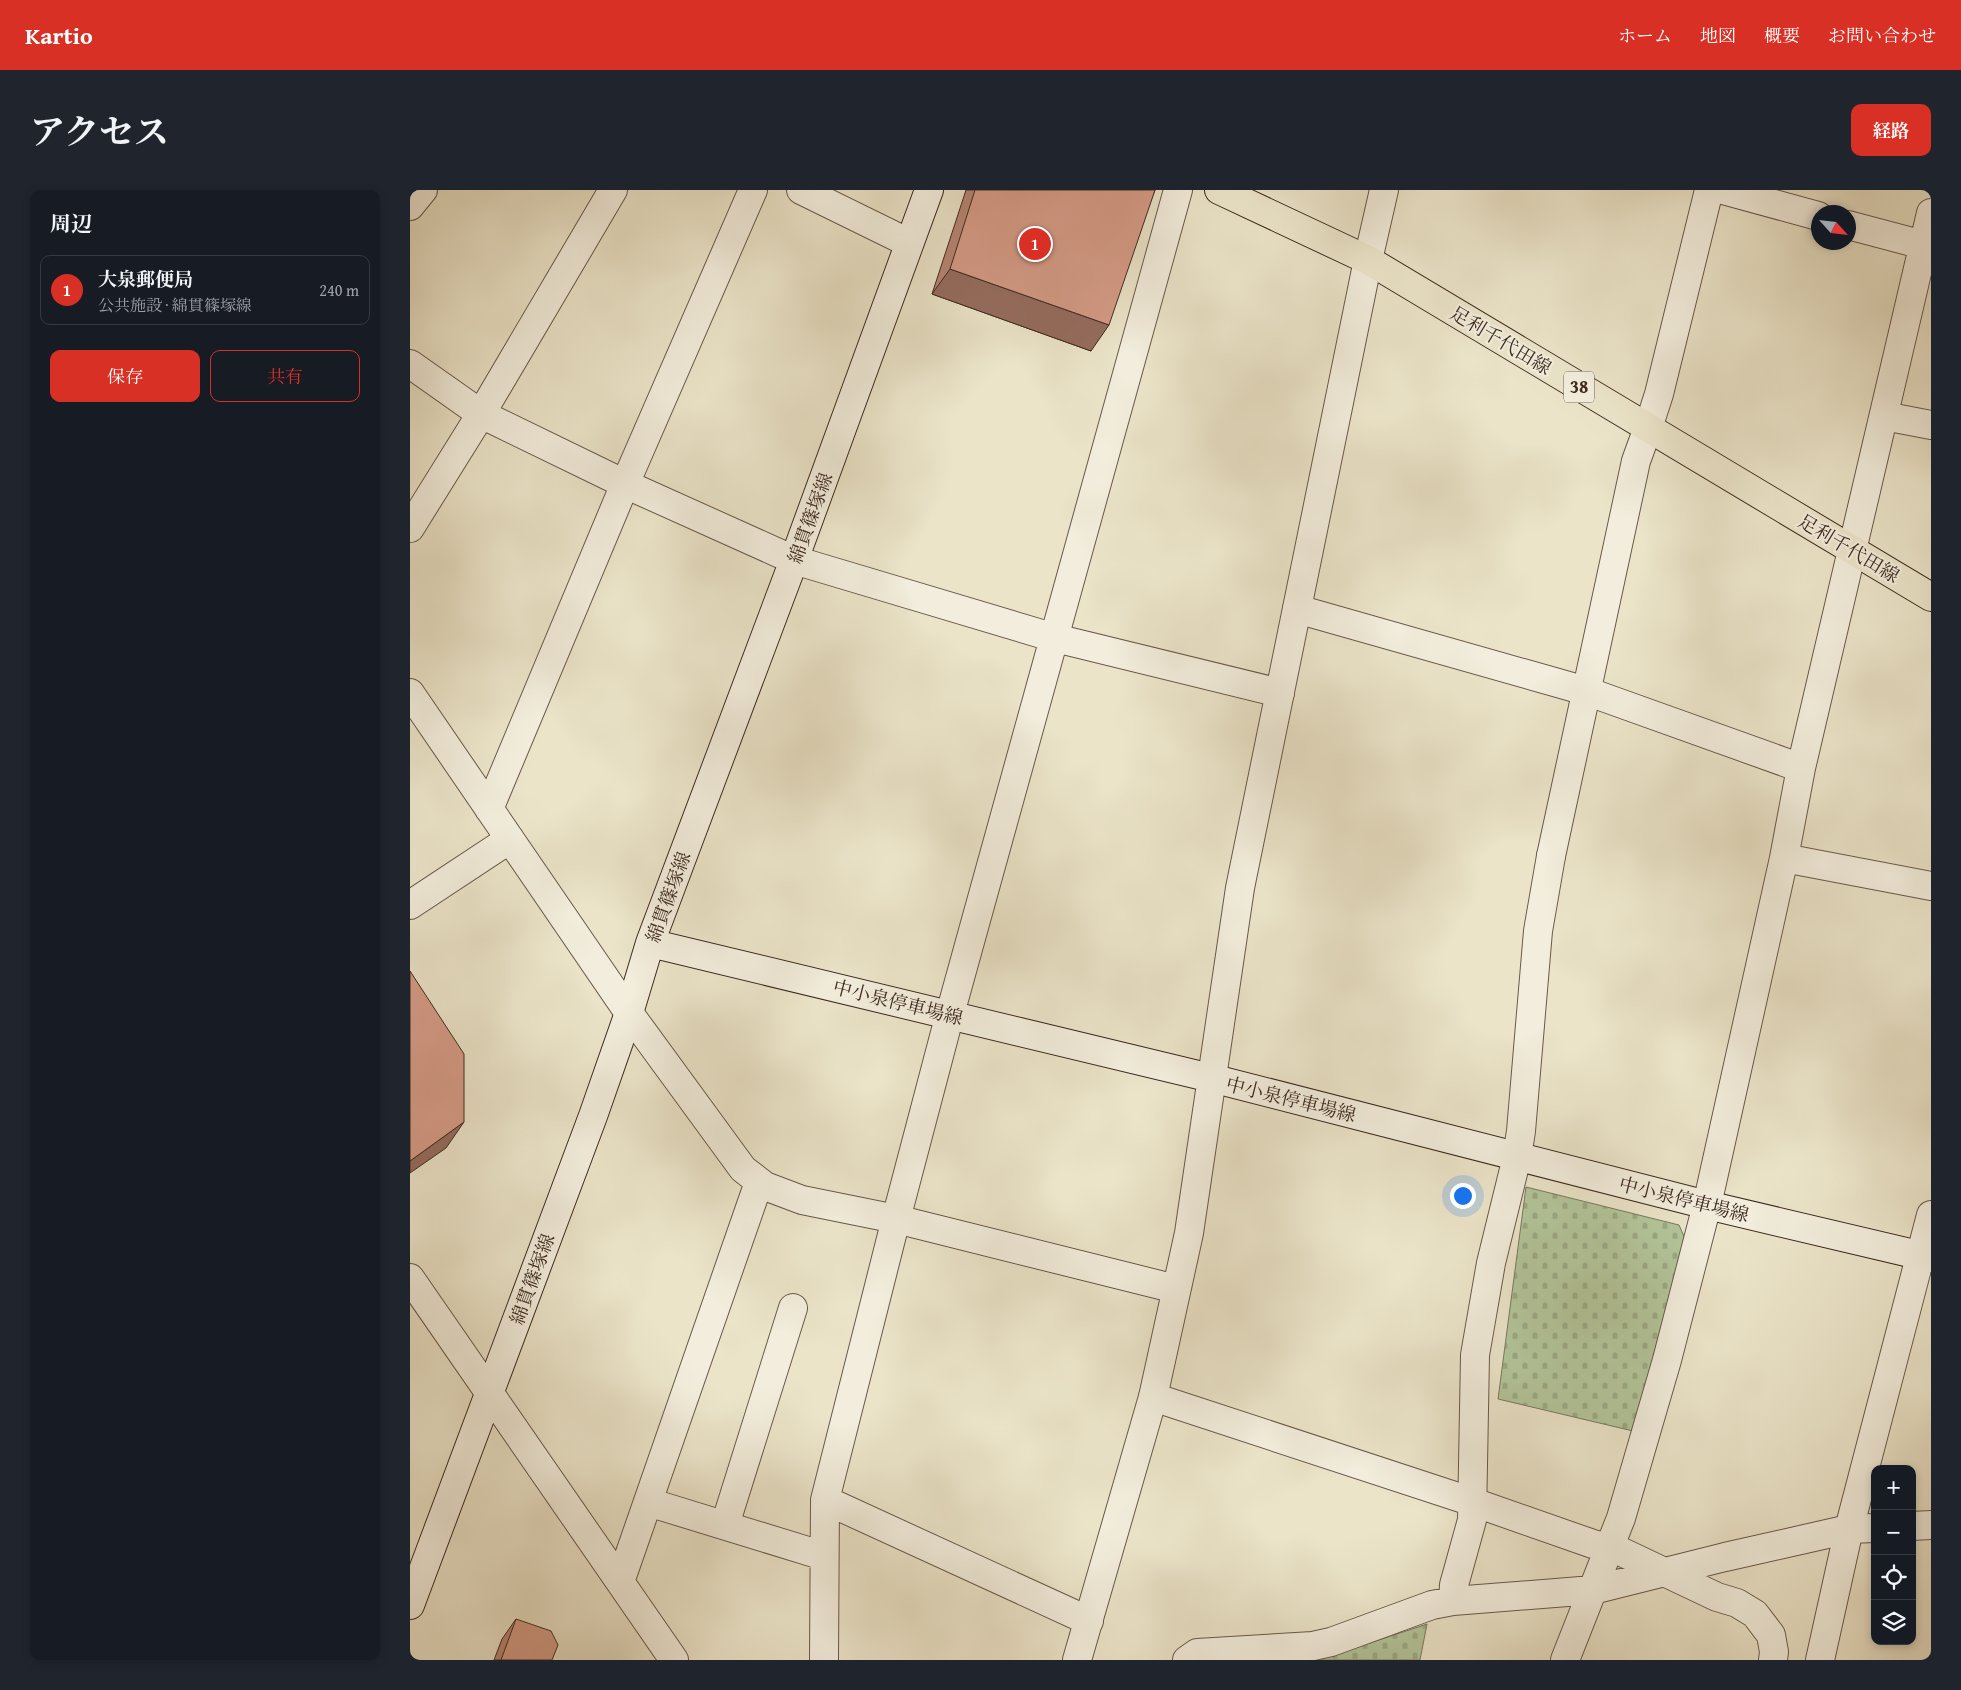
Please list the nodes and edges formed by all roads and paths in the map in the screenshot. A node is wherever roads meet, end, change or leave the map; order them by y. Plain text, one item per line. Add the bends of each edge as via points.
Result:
1 (423, 190) edge
2 (613, 190) edge
3 (753, 190) edge
4 (801, 190) edge
5 (929, 190) edge
6 (1178, 190) edge
7 (1219, 190) edge
8 (1384, 190) edge
9 (1709, 190) edge
10 (1723, 190) edge
11 (410, 206) edge
12 (1931, 213) edge
13 (1811, 214) edge
14 (1856, 227) edge
15 (909, 244) junction
16 (1927, 246) edge
17 (1368, 260) junction
18 (410, 364) edge
19 (481, 414) junction
20 (1884, 416) junction
21 (1931, 426) edge
22 (1648, 428) junction
23 (625, 484) junction
24 (410, 528) edge
25 (1852, 550) junction
26 (794, 560) junction
27 (1931, 597) edge
28 (1297, 608) junction
29 (1056, 638) junction
30 (1586, 691) junction
31 (410, 693) edge
32 (1280, 693) junction
33 (1801, 768) junction
34 (489, 808) junction
35 (510, 839) junction
36 (1784, 858) junction
37 (1931, 886) edge
38 (410, 905) edge
39 (650, 943) junction
40 (629, 1013) junction
41 (950, 1014) junction
42 (1211, 1078) junction
43 (1517, 1157) junction
44 (759, 1182) junction
45 (1708, 1205) junction
46 (1931, 1216) edge
47 (896, 1219) junction
48 (1926, 1257) edge
49 (410, 1278) edge
50 (1176, 1289) junction
51 (793, 1308) dead end
52 (490, 1393) junction
53 (1153, 1397) junction
54 (825, 1500) junction
55 (648, 1502) junction
56 (1473, 1502) junction
57 (725, 1525) junction
58 (1931, 1525) edge
59 (1916, 1526) edge
60 (1862, 1528) edge
61 (1610, 1548) junction
62 (824, 1556) junction
63 (418, 1557) edge
64 (1666, 1573) junction
65 (620, 1582) junction
66 (1594, 1590) junction
67 (1453, 1601) junction
68 (410, 1605) edge
69 (1088, 1621) junction
70 (674, 1660) edge
71 (824, 1660) edge
72 (1077, 1660) edge
73 (1187, 1660) edge
74 (1565, 1660) edge
75 (1773, 1660) edge
76 (1820, 1660) edge

1 - 11 street
2 - 19 street
3 - 23 street
4 - 15 street
5 - 15 street, 綿貫篠塚線
6 - 29 street
7 - 17 main road, 足利千代田線 / 38
8 - 17 street
9 - 22 street
10 - 13 street
12 - 16 street
14 - 16 street
15 - 26 street, 綿貫篠塚線
16 - 20 street
17 - 22 main road, 足利千代田線 / 38
17 - 28 street
18 - 19 street
19 - 23 street
19 - 24 street
20 - 21 street
20 - 25 street
22 - 25 main road, 足利千代田線 / 38
22 - 30 street via 1636,461
23 - 26 street
23 - 34 street
25 - 27 main road, 足利千代田線 / 38
25 - 33 street
26 - 29 street
26 - 39 street, 綿貫篠塚線
28 - 30 street
28 - 32 street
29 - 32 street
29 - 41 street
30 - 33 street
30 - 43 street via 1538,931
31 - 34 street
32 - 42 street via 1240,888
33 - 36 street
34 - 35 street
35 - 38 street
35 - 40 street
36 - 37 street
36 - 45 street
39 - 40 street, 綿貫篠塚線
39 - 41 street, 中小泉停車場線
40 - 44 street via 743,1169
40 - 52 street, 綿貫篠塚線
41 - 42 street, 中小泉停車場線
41 - 47 street
42 - 43 street, 中小泉停車場線
42 - 50 street via 1188,1233
43 - 45 street, 中小泉停車場線
43 - 56 street via 1491,1263 1475,1355
44 - 47 street via 802,1200
44 - 55 street
45 - 48 street, 中小泉停車場線
45 - 61 street via 1667,1360
46 - 48 street
47 - 50 street
47 - 54 street
48 - 60 street
49 - 52 street
50 - 53 street
51 - 57 street
52 - 63 street, 綿貫篠塚線
52 - 65 street
53 - 56 street
53 - 69 street
54 - 62 street
54 - 69 street
55 - 57 street
55 - 65 street
56 - 61 street
56 - 67 street via 1472,1520 1454,1585
57 - 62 street
58 - 59 street
60 - 64 street
60 - 76 street
61 - 64 street
61 - 66 street
62 - 71 street
63 - 68 street, 綿貫篠塚線
64 - 66 street
64 - 75 street via 1755,1614 1771,1635
65 - 70 street
66 - 67 street
66 - 74 street
67 - 73 street via 1432,1605 1313,1646 1197,1653
69 - 72 street

